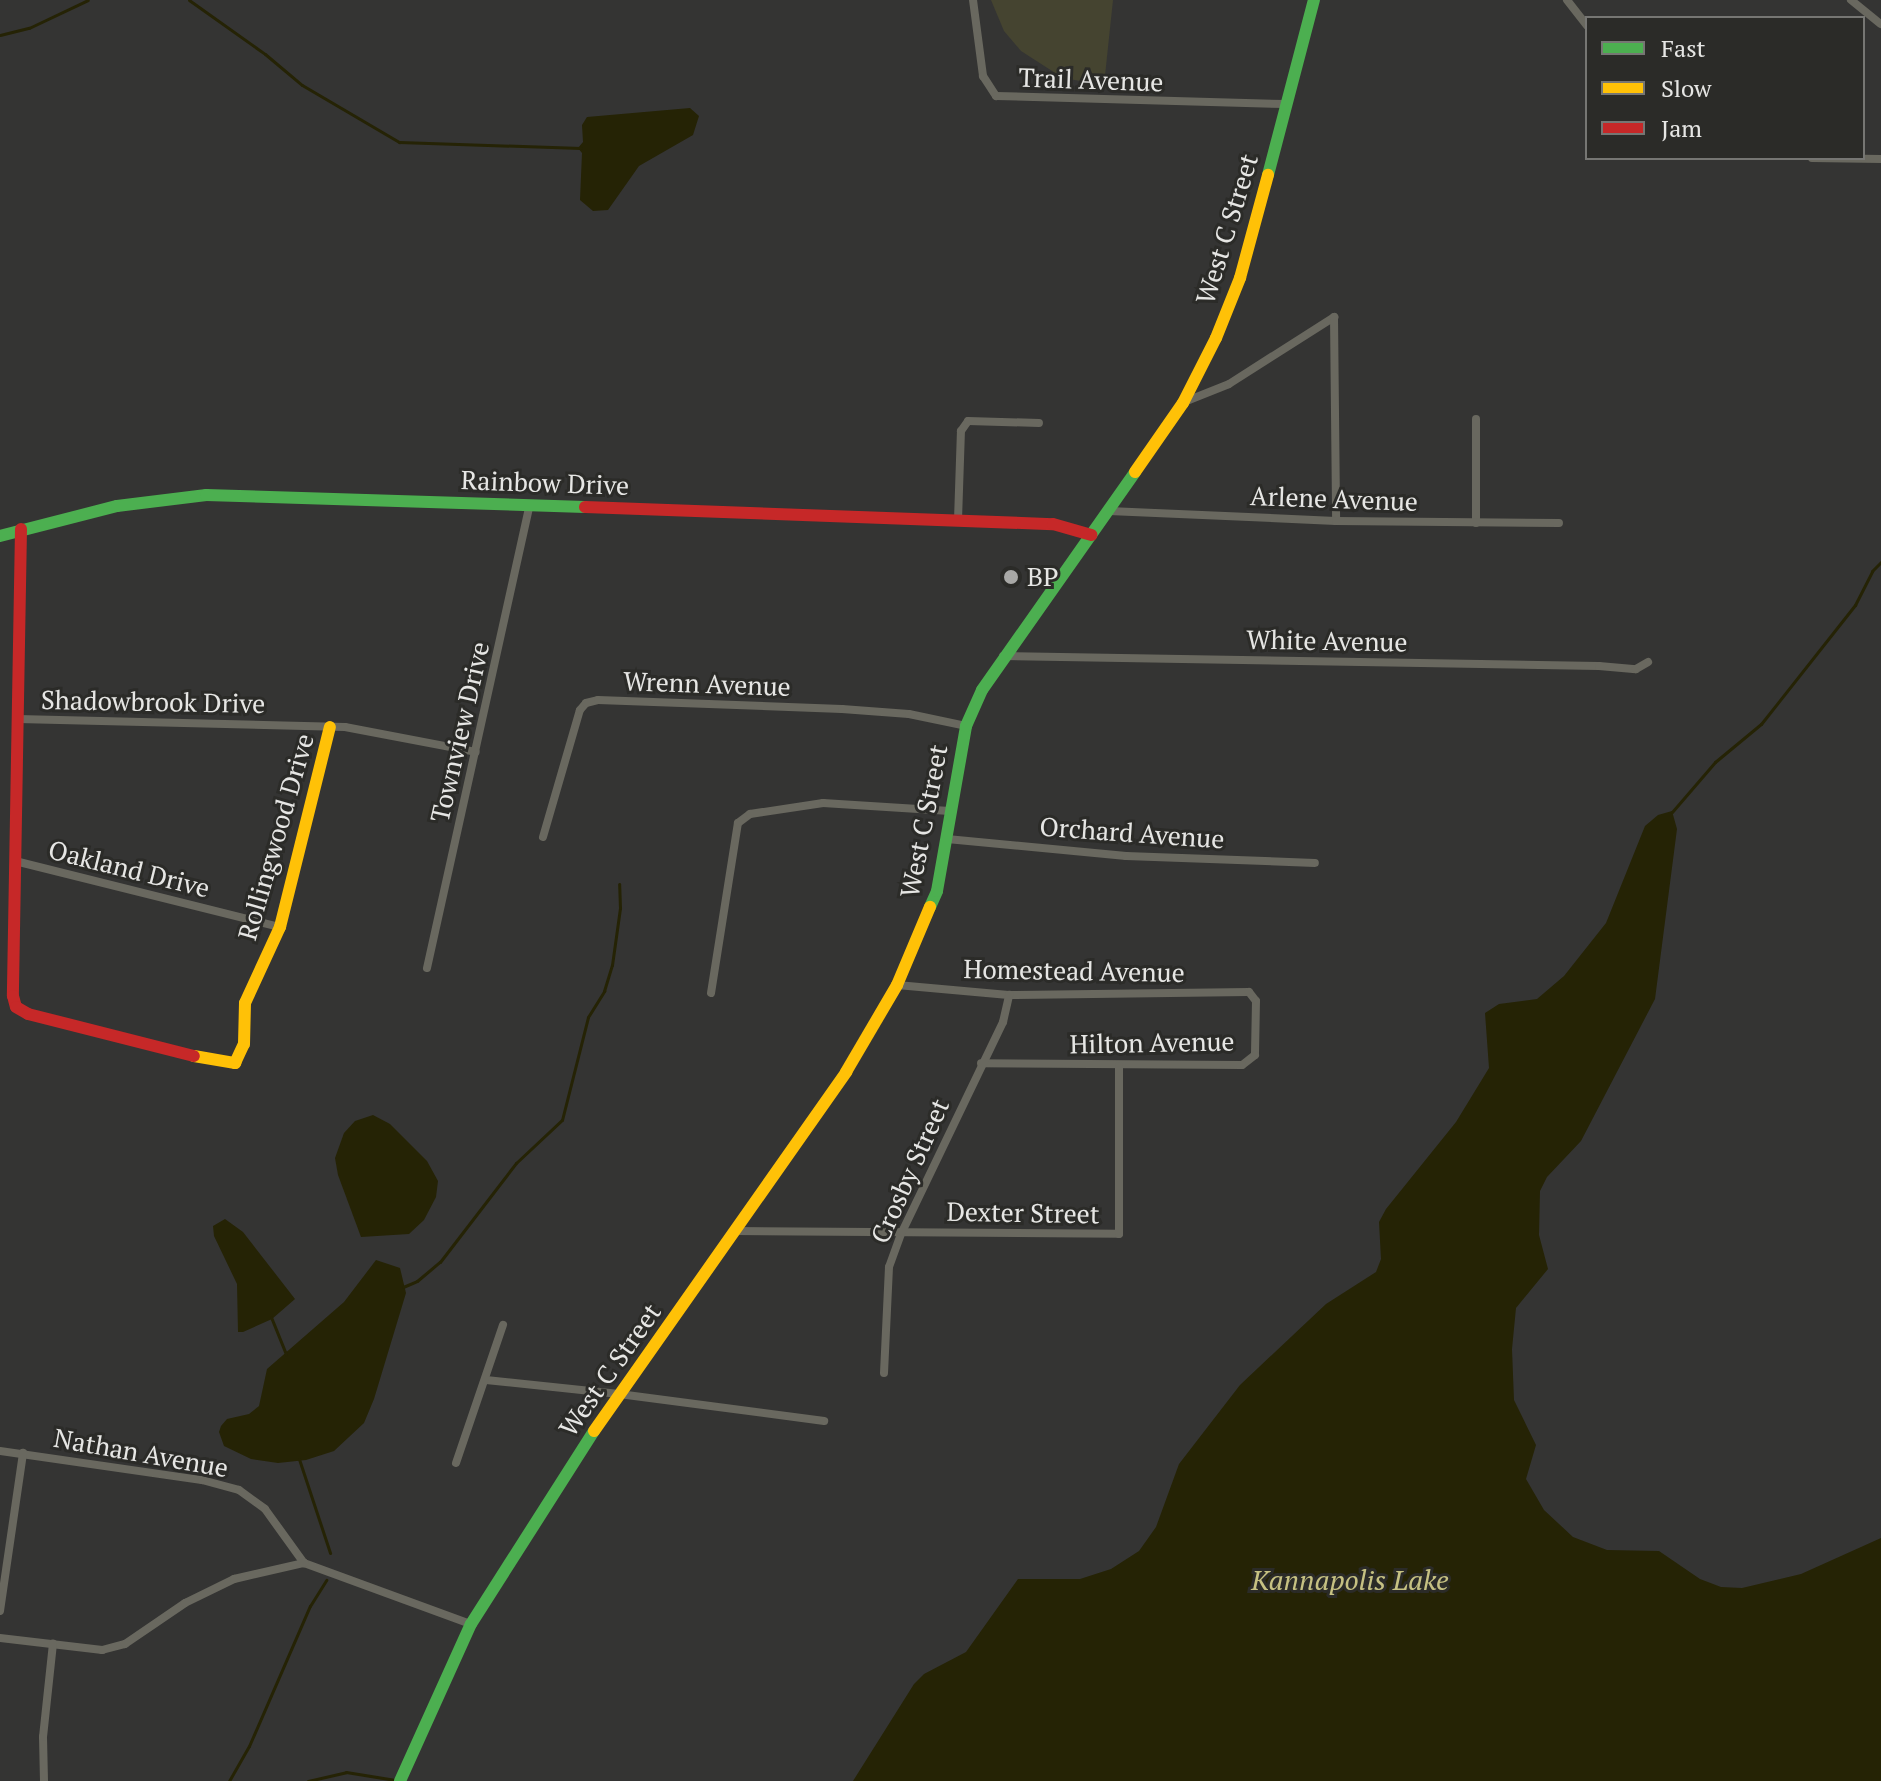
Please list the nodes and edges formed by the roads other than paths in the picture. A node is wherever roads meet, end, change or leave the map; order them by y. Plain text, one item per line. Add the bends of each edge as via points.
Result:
1 (973, 0) edge
2 (1314, 0) edge
3 (1567, 0) edge
4 (1851, 0) edge
5 (1585, 23) edge
6 (1881, 24) edge
7 (1286, 104) junction
8 (1183, 403) junction
9 (1476, 419) dead end
10 (1039, 423) dead end
11 (530, 505) junction
12 (1109, 511) junction
13 (958, 520) junction
14 (1336, 521) junction
15 (1476, 523) junction
16 (1559, 523) dead end
17 (21, 529) junction
18 (1091, 535) junction
19 (0, 536) edge
20 (1002, 656) junction
21 (1648, 662) dead end
22 (18, 719) junction
23 (966, 726) junction
24 (330, 727) junction
25 (476, 752) junction
26 (950, 811) junction
27 (543, 837) dead end
28 (947, 839) junction
29 (15, 861) junction
30 (1315, 863) dead end
31 (280, 927) junction
32 (427, 968) dead end
33 (897, 985) junction
34 (1249, 992) joint
35 (711, 993) dead end
36 (1009, 995) junction
37 (981, 1063) junction
38 (1119, 1066) junction
39 (735, 1231) junction
40 (902, 1232) junction
41 (503, 1325) dead end
42 (884, 1373) dead end
43 (486, 1380) junction
44 (619, 1394) junction
45 (824, 1421) dead end
46 (0, 1451) edge
47 (23, 1453) junction
48 (456, 1463) dead end
49 (304, 1563) junction
50 (0, 1611) edge
51 (471, 1624) junction
52 (0, 1638) edge
53 (53, 1644) junction
54 (44, 1781) edge
55 (400, 1781) edge

1 - 7 street, Trail Avenue via 983,76 996,96
2 - 7 street, West C Street
3 - 5 street
4 - 6 street
7 - 8 street, West C Street via 1240,278
8 - 12 street, West C Street
8 - 14 street via 1229,384 1334,317
9 - 15 street
10 - 13 street via 968,421 961,431
11 - 13 street, Rainbow Drive
11 - 17 street, Rainbow Drive via 206,495 117,506
11 - 25 street, Townview Drive
12 - 14 street, Arlene Avenue
12 - 18 street, West C Street
13 - 18 street, Rainbow Drive via 1053,524
14 - 15 street, Arlene Avenue
15 - 16 street, Arlene Avenue
17 - 19 street, Rainbow Drive
17 - 22 street, Rollingwood Drive
18 - 20 street, West C Street
20 - 21 street, White Avenue via 1636,669
20 - 23 street, West C Street
22 - 24 street, Shadowbrook Drive
22 - 29 street, Rollingwood Drive
23 - 26 street, West C Street
23 - 27 street, Wrenn Avenue via 909,714 842,709 586,703
24 - 25 street, Shadowbrook Drive
24 - 31 street, Rollingwood Drive
25 - 32 street, Townview Drive
26 - 28 street, West C Street
26 - 35 street via 823,803 750,814 738,823
28 - 30 street, Orchard Avenue via 1126,856
28 - 33 street, West C Street via 937,891
29 - 31 street, Oakland Drive
29 - 31 street, Rollingwood Drive via 16,1007 224,1064 235,1063 242,1055 245,1003
33 - 36 street, Homestead Avenue
33 - 39 street, West C Street via 846,1072
34 - 36 street, Homestead Avenue
34 - 38 street, Hilton Avenue via 1256,1001 1257,1039 1255,1055 1242,1065
36 - 37 street, Crosby Street via 1003,1022
37 - 38 street, Hilton Avenue
37 - 40 street, Crosby Street
38 - 40 street, Dexter Street via 1119,1234
39 - 40 street, Dexter Street
39 - 44 street, West C Street
40 - 42 street, Crosby Street via 889,1267
41 - 43 street
43 - 44 street
43 - 48 street
44 - 45 street
44 - 51 street, West C Street
46 - 47 street, Nathan Avenue
47 - 49 street, Nathan Avenue via 239,1490 265,1509
47 - 50 street
49 - 51 street
49 - 53 street via 234,1579 185,1603 125,1644 102,1650
51 - 55 street, West C Street
52 - 53 street
53 - 54 street

